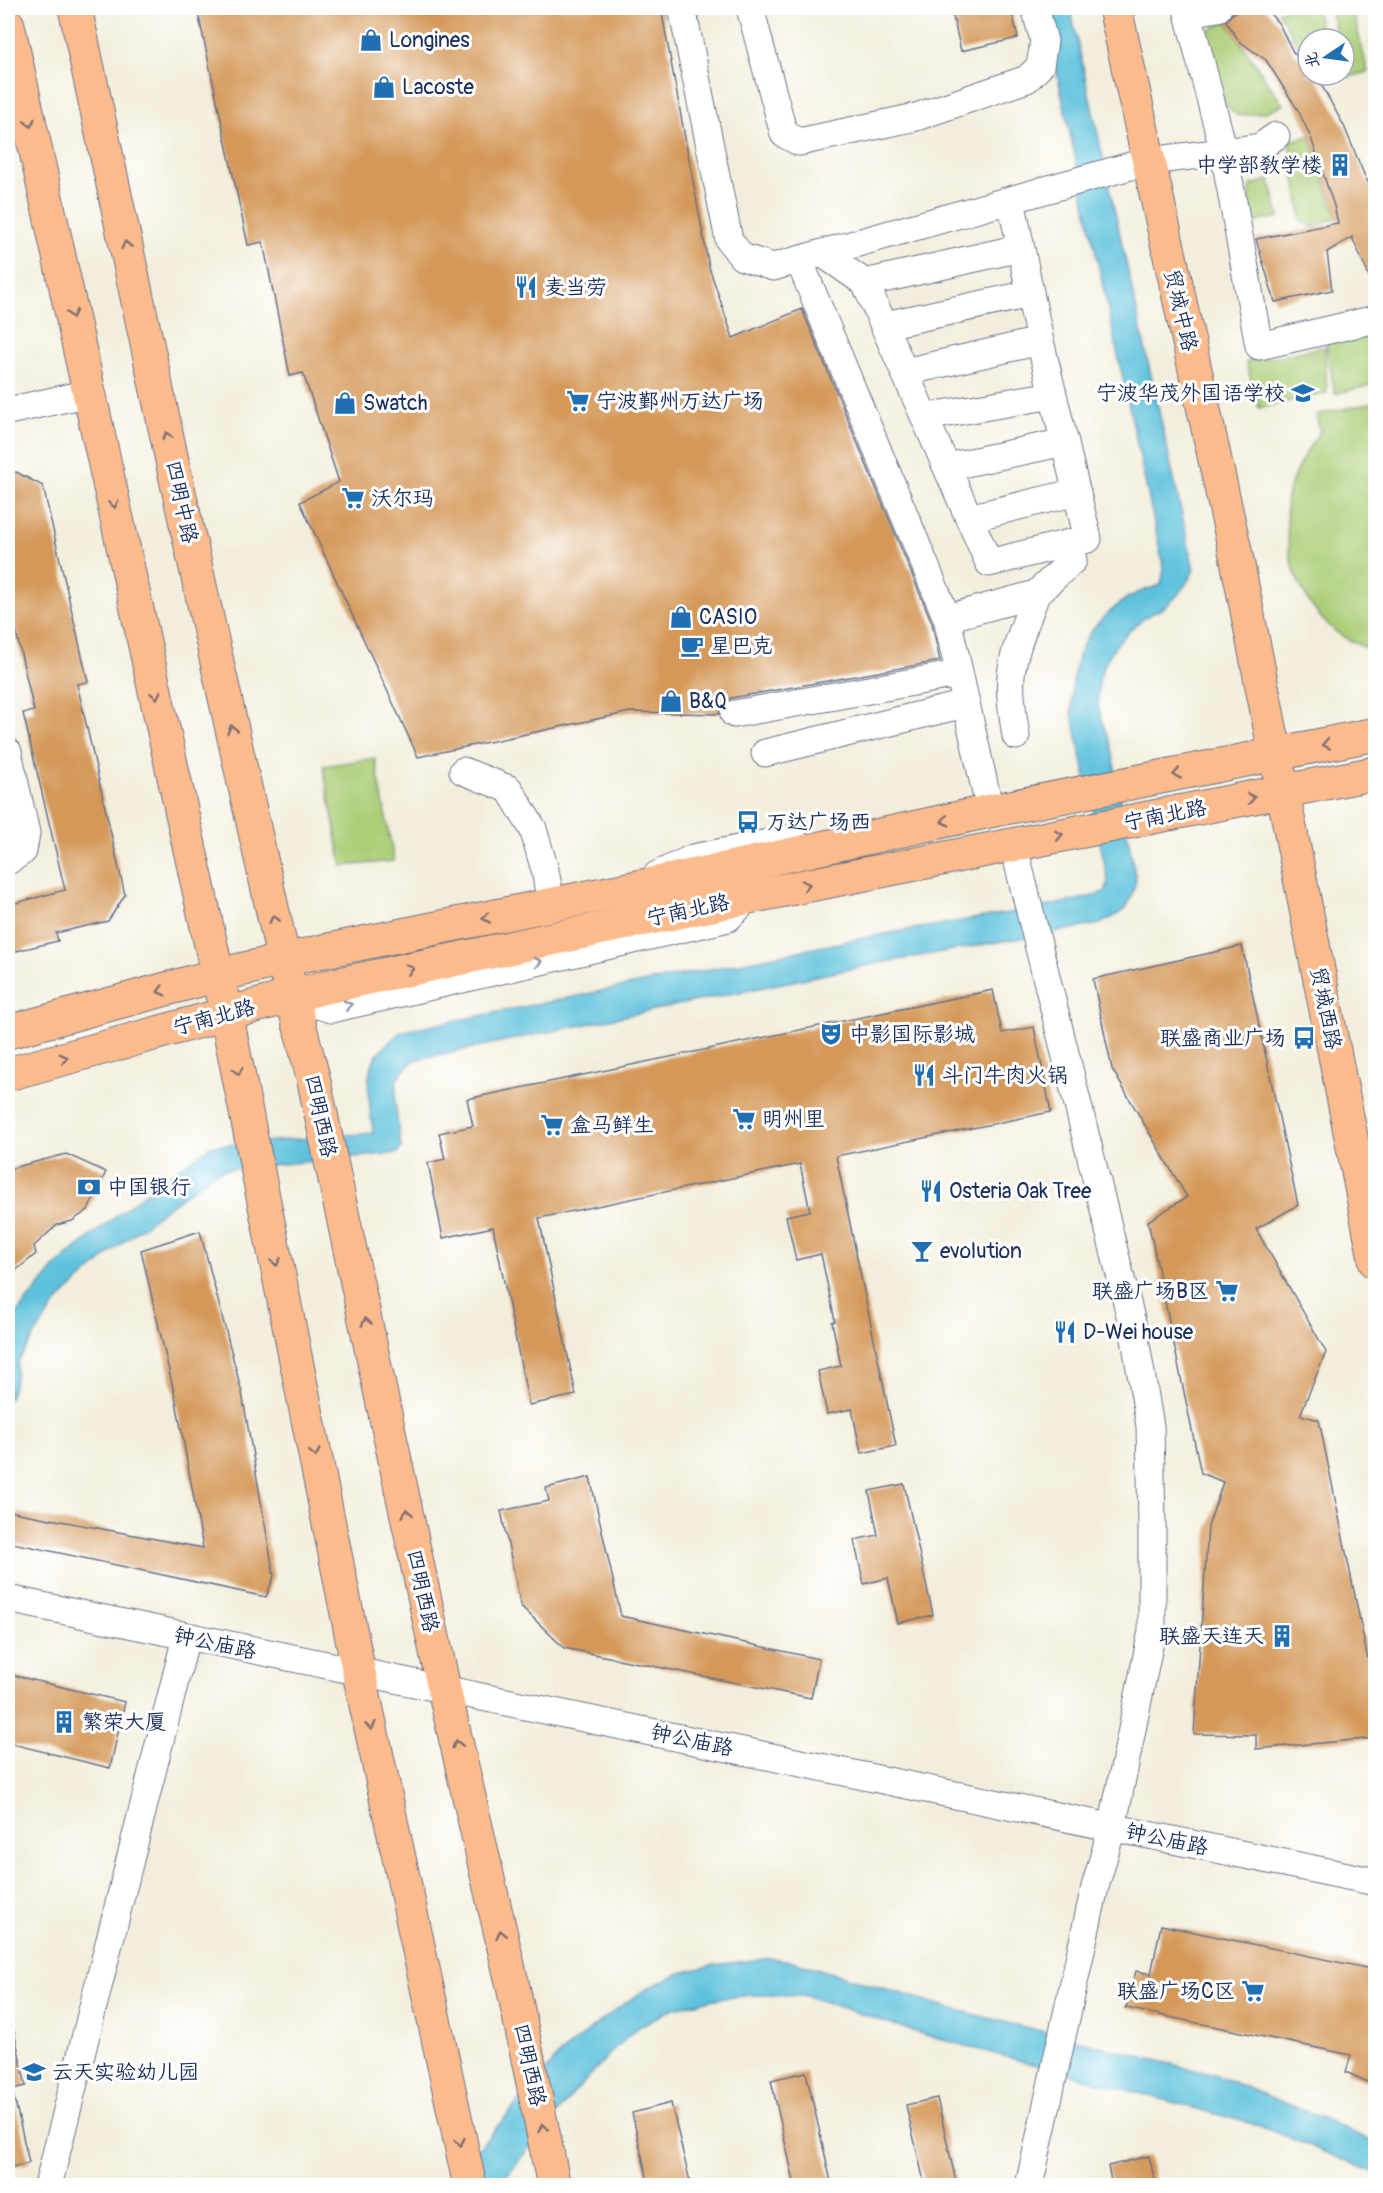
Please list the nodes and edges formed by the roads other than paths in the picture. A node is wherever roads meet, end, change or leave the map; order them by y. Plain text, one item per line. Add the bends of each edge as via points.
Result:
1 (75, 8) edge
2 (682, 8) edge
3 (750, 8) edge
4 (1035, 8) edge
5 (1115, 8) edge
6 (1218, 8) edge
7 (8, 25) edge
8 (1276, 136) dead end
9 (1224, 152) junction
10 (1148, 161) junction
11 (1011, 200) junction
12 (1020, 248) junction
13 (810, 257) junction
14 (866, 283) junction
15 (1030, 294) junction
16 (1376, 319) edge
17 (885, 326) junction
18 (1040, 341) junction
19 (905, 372) junction
20 (90, 393) junction
21 (1053, 395) junction
22 (8, 411) edge
23 (925, 417) junction
24 (1065, 442) junction
25 (946, 466) junction
26 (1077, 492) junction
27 (969, 518) junction
28 (1069, 543) junction
29 (1036, 594) junction
30 (947, 618) junction
31 (958, 674) junction
32 (965, 704) junction
33 (734, 714) dead end
34 (1376, 734) edge
35 (1016, 736) dead end
36 (8, 752) edge
37 (765, 753) dead end
38 (1276, 754) junction
39 (463, 771) dead end
40 (1376, 773) edge
41 (1283, 792) junction
42 (990, 811) junction
43 (1013, 843) junction
44 (8, 861) edge
45 (551, 904) junction
46 (284, 960) junction
47 (218, 975) junction
48 (292, 997) junction
49 (226, 1013) junction
50 (8, 1032) edge
51 (8, 1074) edge
52 (1374, 1247) edge
53 (8, 1599) edge
54 (186, 1637) junction
55 (359, 1673) junction
56 (444, 1689) junction
57 (1112, 1828) junction
58 (1376, 1882) edge
59 (48, 2186) edge
60 (470, 2186) edge
61 (554, 2186) edge
62 (1029, 2186) edge

46 -> 1 main road, 四明中路
2 - 13 street via 729,240 742,257 773,267
3 - 4 street via 784,134 799,142 916,117 1027,78 1040,66 1044,41
5 - 10 main road, 贸城中路
6 - 9 street via 1188,13
7 -> 20 main road
8 - 9 street via 1260,147
9 - 10 street
9 - 16 street via 1259,346
10 - 11 street
10 - 38 main road, 贸城中路
11 - 12 street
11 - 13 street
12 - 14 street
12 - 15 street
13 - 14 street
13 - 30 street
14 - 17 street
15 - 17 street
15 - 18 street
17 - 19 street
18 - 19 street
18 - 21 street
19 - 23 street
20 - 22 street
20 -> 47 main road
21 - 23 street
21 - 24 street
23 - 25 street
24 - 25 street
24 - 26 street
25 - 27 street
26 - 27 street
26 - 28 street via 1088,539
27 - 28 street via 989,563
28 - 29 street via 1073,560
29 - 30 street
29 - 35 street via 1011,675
30 - 31 street
31 - 32 street
31 - 33 street
32 - 37 street
32 - 42 street
34 -> 38 main road, 宁南北路
36 - 44 street via 26,833 23,851
38 - 41 main road, 贸城西路
38 -> 42 main road, 宁南北路
39 - 45 street via 509,789 533,829
40 - 41 main road, 宁南北路
43 -> 41 main road, 宁南北路
41 - 52 main road, 贸城西路
42 -> 45 main road, 宁南北路
48 -> 43 main road, 宁南北路
43 - 57 street via 1126,1294 1150,1426 1152,1631
45 -> 46 main road, 宁南北路
46 - 47 main road, 宁南北路
46 - 48 main road, 四明中路
47 - 49 main road
47 -> 50 main road, 宁南北路
48 - 49 main road, 宁南北路
56 -> 48 main road, 四明西路
51 -> 49 main road, 宁南北路
49 -> 55 main road
53 - 54 street, 钟公庙路
54 - 55 street, 钟公庙路
54 - 59 street
55 - 56 street, 钟公庙路
55 -> 60 main road
56 - 57 street, 钟公庙路
61 -> 56 main road, 四明西路 via 514,1991
57 - 58 street, 钟公庙路
57 - 62 street via 1095,1887

